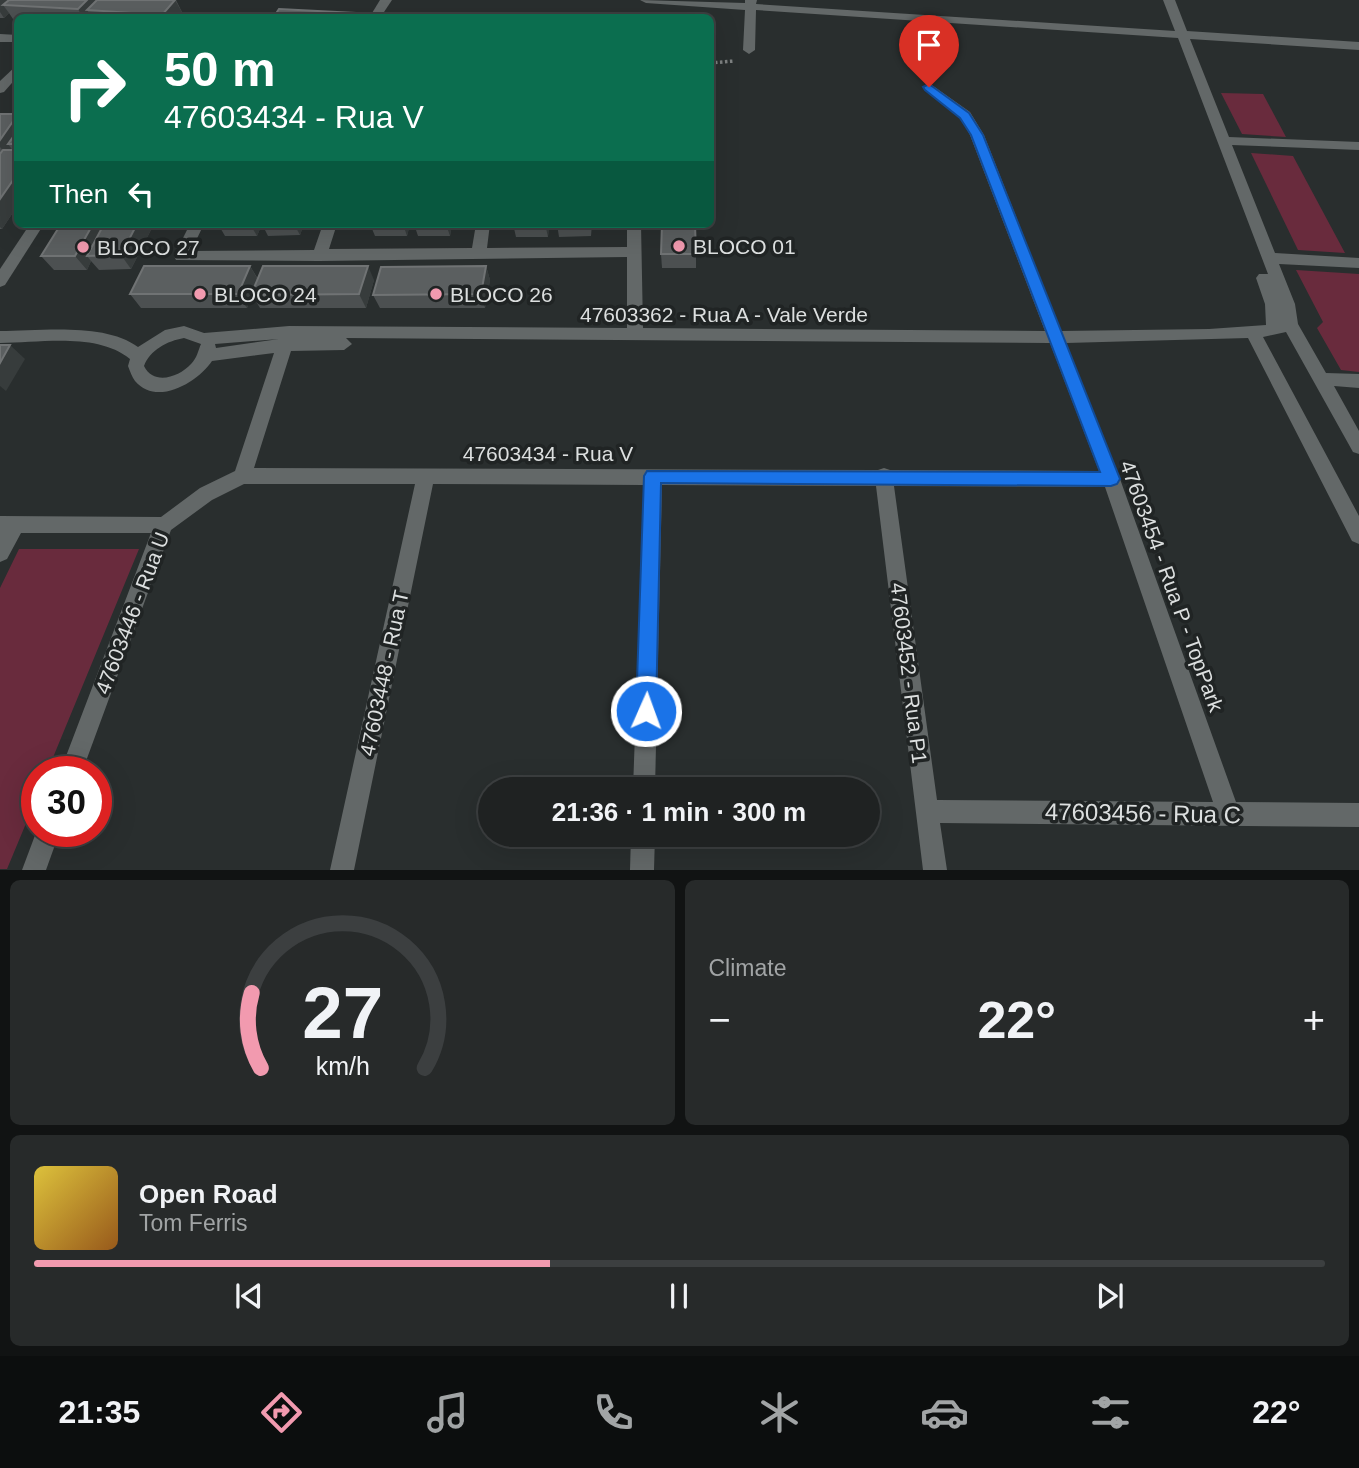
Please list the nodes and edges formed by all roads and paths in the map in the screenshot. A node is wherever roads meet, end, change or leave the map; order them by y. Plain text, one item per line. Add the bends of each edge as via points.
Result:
1 (646, 0) edge
2 (1169, 0) edge
3 (751, 4) edge
4 (1183, 35) junction
5 (1359, 46) edge
6 (749, 50) dead end
7 (14, 73) edge
8 (1198, 77) junction
9 (929, 87) dead end
10 (0, 89) edge
11 (1223, 141) junction
12 (1359, 146) edge
13 (34, 228) edge
14 (195, 228) edge
15 (329, 228) edge
16 (483, 228) edge
17 (634, 228) edge
18 (633, 252) junction
19 (478, 255) junction
20 (319, 256) junction
21 (1269, 258) junction
22 (1359, 263) edge
23 (0, 281) edge
24 (1293, 329) junction
25 (1274, 330) junction
26 (635, 334) junction
27 (0, 337) edge
28 (1255, 337) junction
29 (287, 338) junction
30 (1055, 341) junction
31 (206, 347) junction
32 (139, 357) junction
33 (1321, 379) junction
34 (1359, 381) edge
35 (1359, 447) edge
36 (242, 476) junction
37 (426, 476) junction
38 (653, 476) junction
39 (884, 476) junction
40 (1111, 479) junction
41 (8, 524) edge
42 (164, 525) junction
43 (1359, 535) edge
44 (0, 553) edge
45 (77, 756) edge
46 (644, 777) edge
47 (927, 811) junction
48 (1228, 813) junction
49 (1359, 815) edge
50 (42, 847) edge
51 (643, 847) edge
52 (34, 870) edge
53 (342, 870) edge
54 (642, 870) edge
55 (934, 870) edge

1 - 3 street
2 - 4 street
3 - 4 street
3 - 6 street
4 - 5 street
4 - 8 street
7 - 10 street
8 - 11 street
8 - 25 street via 1192,82 1273,304
9 - 30 street, 47603454 - Rua P - TopPark via 965,115 977,135
11 - 12 street
11 - 21 street
13 - 23 street
14 - 20 street via 181,256
15 - 20 street
16 - 19 street
17 - 18 street
18 - 19 street
18 - 26 street
19 - 20 street
21 - 22 street
21 - 24 street
24 - 25 street
24 - 28 street
24 - 33 street
25 - 28 street
26 - 29 street, 47603362 - Rua A - Vale Verde
26 - 30 street, 47603362 - Rua A - Vale Verde
27 - 32 street via 100,338 130,346
28 - 30 street
28 - 43 street
29 - 30 street
29 - 31 street
29 - 36 street
30 - 40 street, 47603454 - Rua P - TopPark
31 - 32 street via 184,332 147,347
31 - 32 street via 193,374 167,384 142,379 136,366
33 - 34 street
33 - 35 street
36 - 37 street, 47603434 - Rua V
36 - 42 street, 47603434 - Rua V
37 - 38 street, 47603434 - Rua V
37 - 53 street, 47603448 - Rua T
38 - 39 street, 47603434 - Rua V
38 - 46 street
39 - 40 street, 47603434 - Rua V
39 - 47 street, 47603452 - Rua P1
40 - 48 street, 47603454 - Rua P - TopPark
41 - 42 street
41 - 44 street
42 - 45 street, 47603446 - Rua U
47 - 48 street, 47603456 - Rua C
47 - 55 street, 47603452 - Rua P1
48 - 49 street, 47603456 - Rua C
50 - 52 street
51 - 54 street

